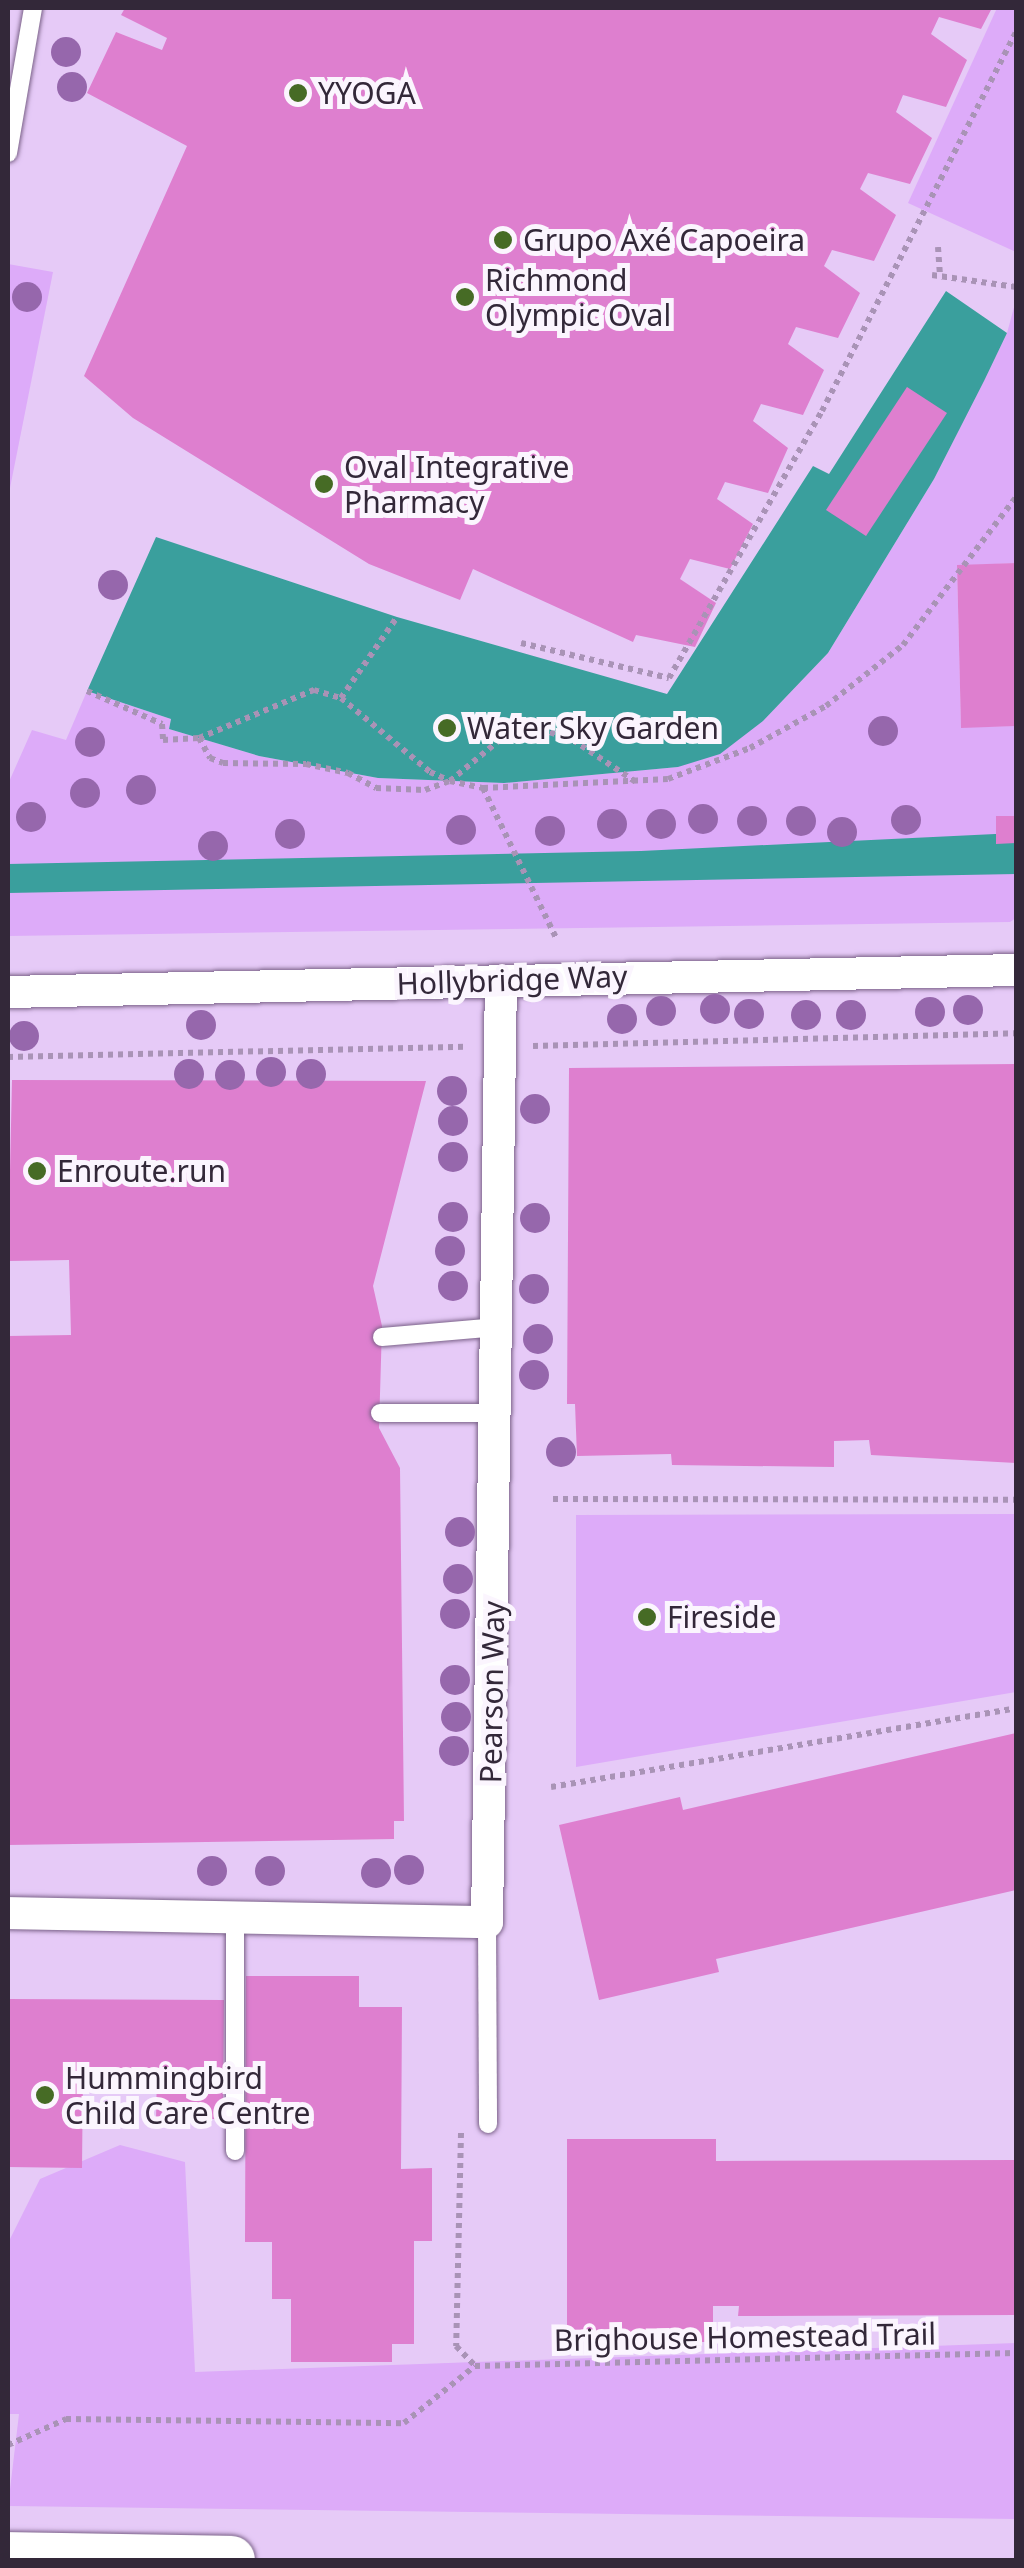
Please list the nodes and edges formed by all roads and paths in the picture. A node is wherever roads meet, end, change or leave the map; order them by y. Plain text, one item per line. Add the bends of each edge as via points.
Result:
1 (33, 8) edge
2 (1016, 32) edge
3 (8, 153) edge
4 (938, 247) dead end
5 (1016, 287) edge
6 (1016, 497) edge
7 (397, 617) dead end
8 (521, 643) dead end
9 (86, 691) dead end
10 (341, 698) junction
11 (199, 738) junction
12 (450, 781) junction
13 (638, 783) junction
14 (482, 788) junction
15 (558, 940) dead end
16 (1016, 970) edge
17 (501, 982) junction
18 (8, 992) edge
19 (1016, 1033) edge
20 (554, 1045) dead end
21 (432, 1048) dead end
22 (8, 1057) edge
23 (498, 1327) junction
24 (382, 1337) dead end
25 (497, 1412) junction
26 (380, 1413) dead end
27 (553, 1499) dead end
28 (1016, 1500) edge
29 (1016, 1708) edge
30 (551, 1787) dead end
31 (8, 1912) edge
32 (235, 1917) junction
33 (487, 1922) junction
34 (488, 2124) dead end
35 (461, 2126) dead end
36 (235, 2151) dead end
37 (1016, 2354) edge
38 (476, 2366) junction
39 (8, 2446) edge
40 (8, 2556) edge
41 (231, 2560) edge

1 - 3 lane
2 - 8 path via 822,411 670,678
4 - 5 path via 936,276
6 - 13 path via 934,610 865,678 750,748 668,780
7 - 10 path
9 - 11 path via 162,724 164,740
10 - 11 path via 314,690
10 - 12 path
11 - 12 path via 210,758 224,763 306,764 376,788 425,790
12 - 13 path via 508,732 531,726 573,740
12 - 14 path
13 - 14 path
14 - 15 path
16 - 17 street, Hollybridge Way
17 - 18 street, Hollybridge Way
17 - 23 street, Pearson Way
19 - 20 path
21 - 22 path
23 - 24 lane
23 - 25 street, Pearson Way
25 - 26 lane
25 - 33 street, Pearson Way
27 - 28 path
29 - 30 path
31 - 32 street
32 - 33 street
32 - 36 lane
33 - 34 lane
35 - 38 path via 456,2346
37 - 38 path, Brighouse Homestead Trail
38 - 39 path via 404,2422 66,2420
40 - 41 main road

